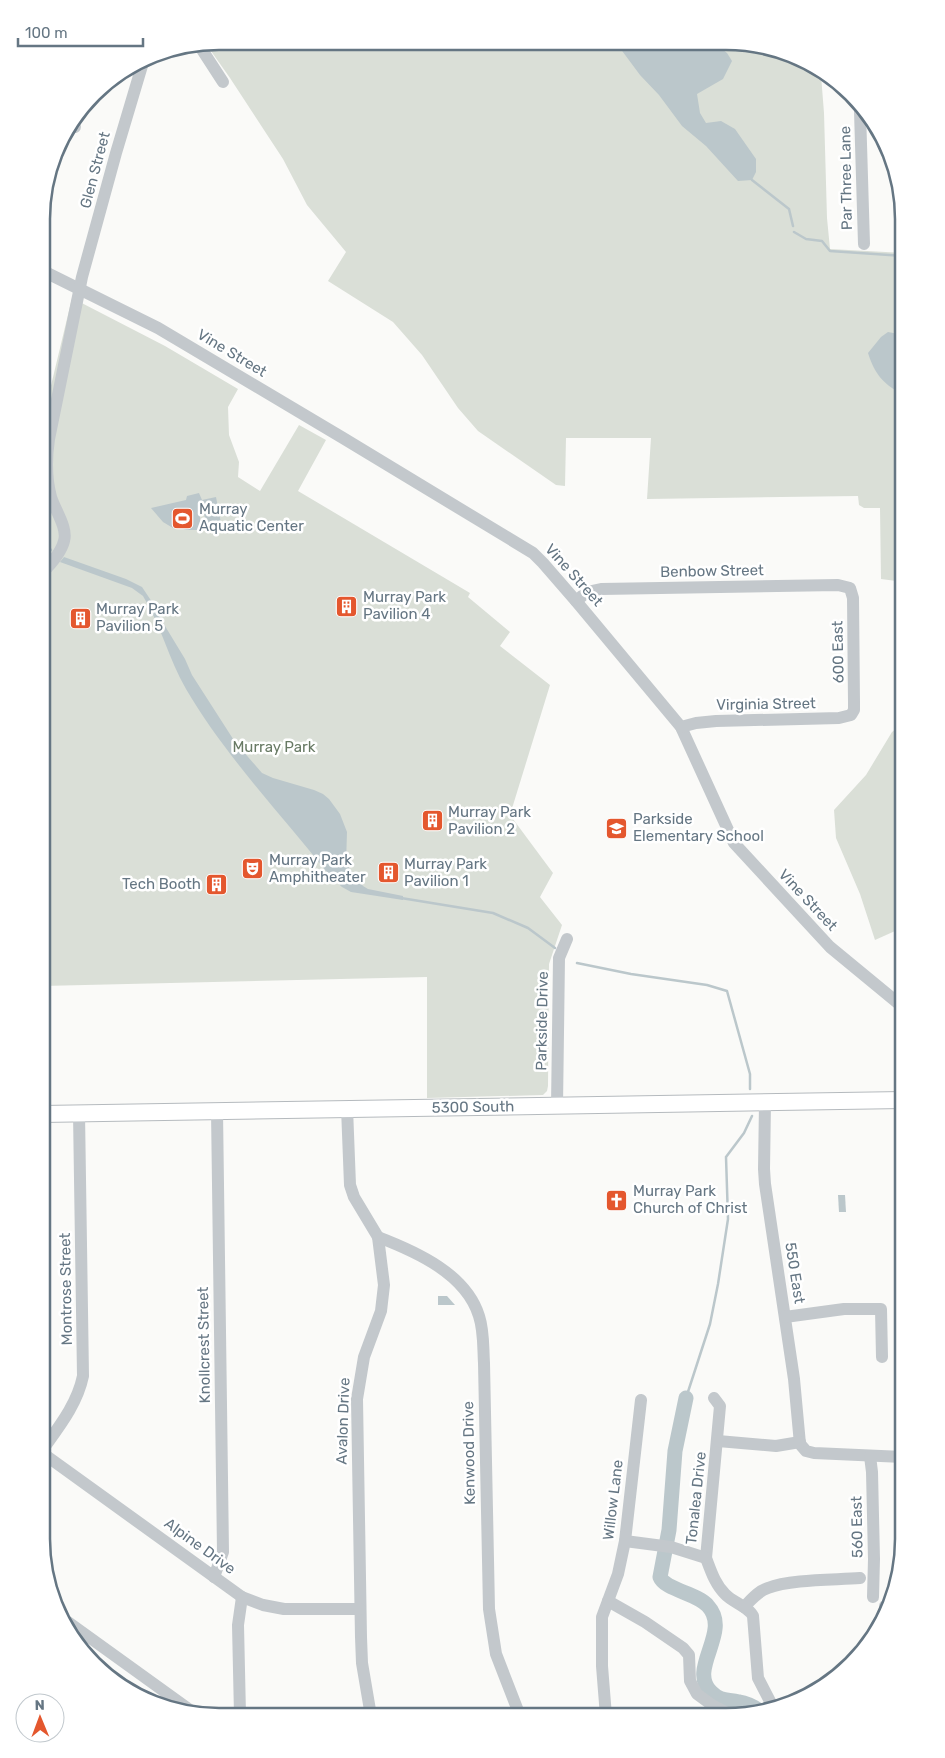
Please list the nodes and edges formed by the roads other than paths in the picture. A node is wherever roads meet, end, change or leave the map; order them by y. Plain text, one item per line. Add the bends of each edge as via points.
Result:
1 (203, 51) edge
2 (141, 69) edge
3 (223, 82) dead end
4 (860, 117) edge
5 (864, 244) dead end
6 (50, 274) edge
7 (80, 289) junction
8 (50, 435) edge
9 (50, 490) edge
10 (50, 563) edge
11 (850, 588) joint
12 (576, 601) junction
13 (851, 715) joint
14 (682, 727) junction
15 (567, 938) dead end
16 (895, 1001) edge
17 (895, 1100) edge
18 (765, 1103) junction
19 (557, 1106) junction
20 (347, 1108) junction
21 (217, 1111) junction
22 (79, 1113) junction
23 (50, 1114) edge
24 (378, 1237) junction
25 (786, 1317) junction
26 (882, 1357) dead end
27 (714, 1398) dead end
28 (641, 1400) dead end
29 (50, 1439) edge
30 (718, 1441) junction
31 (801, 1445) junction
32 (870, 1456) junction
33 (895, 1457) edge
34 (50, 1459) edge
35 (625, 1540) junction
36 (706, 1558) junction
37 (214, 1578) junction
38 (860, 1578) dead end
39 (242, 1596) junction
40 (873, 1597) dead end
41 (608, 1601) junction
42 (744, 1607) junction
43 (360, 1609) junction
44 (74, 1626) edge
45 (770, 1702) edge
46 (181, 1703) edge
47 (240, 1708) edge
48 (370, 1708) edge
49 (517, 1708) edge
50 (605, 1708) edge
51 (718, 1708) edge

1 - 3 street
2 - 7 street, Glen Street
4 - 5 street, Par Three Lane
6 - 7 street, Vine Street
7 - 8 street, Glen Street
7 - 12 street, Vine Street via 158,328 510,538 544,563
9 - 10 street, Glen Street via 64,532 64,540
11 - 12 street, Benbow Street via 838,585 605,589 591,591
11 - 13 street, 600 East via 853,598 854,703
12 - 14 street, Vine Street
13 - 14 street, Virginia Street via 839,718 716,720
14 - 16 street, Vine Street via 737,848 830,947
15 - 19 street, Parkside Drive via 560,958
17 - 18 main road, 5300 South
18 - 19 main road, 5300 South
18 - 25 street, 550 East via 765,1184
19 - 20 main road, 5300 South
20 - 21 main road, 5300 South
20 - 24 street, Avalon Drive via 350,1184 354,1197
21 - 22 main road, 5300 South
21 - 37 street, Knollcrest Street via 223,1552
22 - 23 main road, 5300 South
22 - 29 street, Montrose Street via 83,1376 74,1403
24 - 43 street, Avalon Drive via 384,1274 383,1296 381,1311 364,1357 357,1399
24 - 49 street, Kenwood Drive via 447,1272 470,1297 479,1315 484,1355 490,1623 496,1654
25 - 26 street via 844,1309 881,1309
25 - 31 street, 550 East
27 - 30 street, Tonalea Drive via 720,1406
28 - 35 street, Willow Lane
30 - 31 street, Tonalea Drive
30 - 36 street, Tonalea Drive
31 - 32 street via 814,1453
32 - 33 street
32 - 40 street, 560 East
34 - 37 street, Alpine Drive
35 - 36 street, Tonalea Drive
35 - 41 street, Willow Lane
36 - 42 street, Tonalea Drive via 719,1587
37 - 39 street, Alpine Drive
38 - 42 street via 767,1588
39 - 43 street, Alpine Drive via 284,1610
39 - 47 street via 238,1625
41 - 50 street, Willow Lane via 602,1617
41 - 51 street via 683,1648 689,1655 690,1681 697,1694
42 - 45 street, Tonalea Drive via 751,1611 755,1622 758,1678
43 - 48 street, Avalon Drive via 362,1663
44 - 46 street

